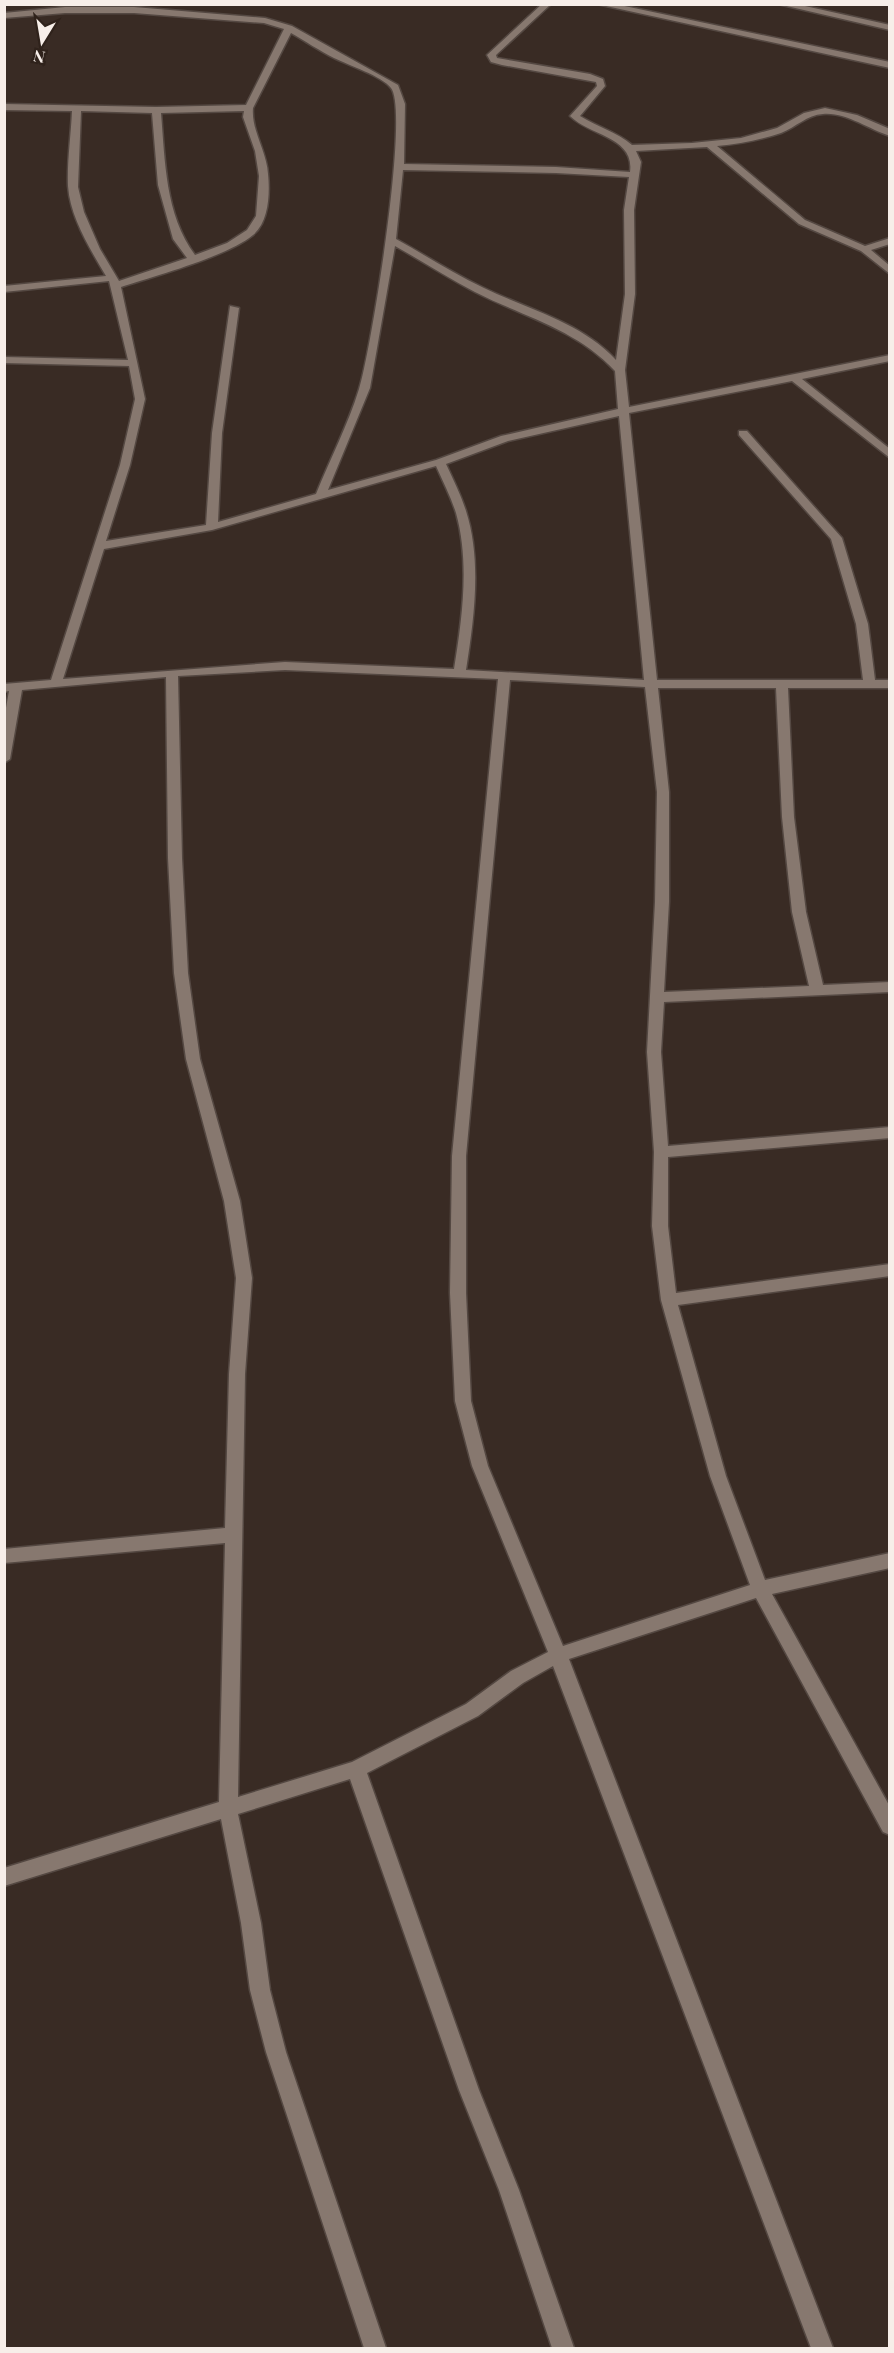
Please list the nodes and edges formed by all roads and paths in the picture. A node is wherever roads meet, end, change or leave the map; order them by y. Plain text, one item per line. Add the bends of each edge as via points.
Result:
1 (548, 4) edge
2 (601, 4) edge
3 (782, 4) edge
4 (68, 7) edge
5 (4, 16) edge
6 (289, 28) junction
7 (890, 28) edge
8 (890, 65) edge
9 (4, 107) edge
10 (77, 108) junction
11 (249, 108) junction
12 (156, 110) junction
13 (890, 133) edge
14 (710, 145) junction
15 (630, 148) junction
16 (399, 166) junction
17 (635, 175) junction
18 (391, 240) junction
19 (890, 241) edge
20 (864, 249) junction
21 (192, 258) junction
22 (890, 271) edge
23 (115, 281) junction
24 (4, 289) edge
25 (234, 308) dead end
26 (890, 358) edge
27 (4, 360) edge
28 (134, 363) junction
29 (620, 370) junction
30 (794, 377) junction
31 (625, 411) junction
32 (744, 433) dead end
33 (890, 455) edge
34 (440, 462) junction
35 (320, 497) junction
36 (212, 527) junction
37 (99, 546) junction
38 (171, 673) junction
39 (459, 673) junction
40 (504, 676) junction
41 (56, 682) junction
42 (782, 683) junction
43 (869, 683) junction
44 (652, 684) junction
45 (890, 684) edge
46 (10, 687) edge
47 (4, 759) edge
48 (890, 987) edge
49 (817, 992) junction
50 (657, 997) junction
51 (890, 1132) edge
52 (661, 1152) junction
53 (890, 1270) edge
54 (669, 1300) junction
55 (232, 1535) junction
56 (4, 1556) edge
57 (890, 1560) edge
58 (760, 1589) junction
59 (558, 1655) junction
60 (356, 1769) junction
61 (228, 1810) junction
62 (890, 1826) edge
63 (4, 1877) edge
64 (375, 2349) edge
65 (563, 2349) edge
66 (822, 2349) edge

1 - 15 street via 491,55 506,63 600,81 602,86 575,116
2 - 8 street
3 - 7 street
4 - 5 street
4 - 6 street via 196,14 265,21
6 - 11 street
6 - 16 street via 395,87 401,104
9 - 10 street
10 - 12 street
10 - 23 street via 73,187 95,249
11 - 12 street
11 - 21 street via 264,176 261,216 250,232
12 - 21 street via 163,185 178,239
13 - 14 street via 848,114 816,111 763,136
14 - 15 street
14 - 20 street via 802,222
15 - 17 street via 636,162
16 - 17 street
16 - 18 street
17 - 29 street via 629,210 630,294
18 - 29 street via 480,290 590,341
18 - 35 street via 365,388
19 - 20 street
20 - 22 street
21 - 23 street via 159,272
23 - 24 street
23 - 28 street
25 - 36 street via 217,433
26 - 30 street
27 - 28 street
28 - 37 street via 140,399
29 - 31 street
30 - 31 street
30 - 33 street
31 - 34 street via 505,438
31 - 44 street
32 - 43 street via 836,538 862,624
34 - 35 street
34 - 39 street via 463,517 466,549 469,585
35 - 36 street
36 - 37 street
37 - 41 street
38 - 39 street via 285,666
38 - 41 street
38 - 55 street via 181,973 194,1059 232,1201 244,1278
39 - 40 street
40 - 44 street
40 - 59 street via 459,1156 458,1293 463,1401 480,1466
41 - 46 street
42 - 43 street
42 - 44 street
42 - 49 street via 788,817 799,912
43 - 45 street
44 - 50 street via 663,792
46 - 47 street
48 - 49 street
49 - 50 street
50 - 52 street via 654,1052
51 - 52 street
52 - 54 street via 660,1226
53 - 54 street
54 - 58 street via 718,1476
55 - 56 street
55 - 61 street
57 - 58 street
58 - 59 street
58 - 62 street
59 - 60 street via 517,1677 472,1710
59 - 66 street
60 - 61 street
60 - 65 street
61 - 63 street
61 - 64 street via 260,1990 276,2052

